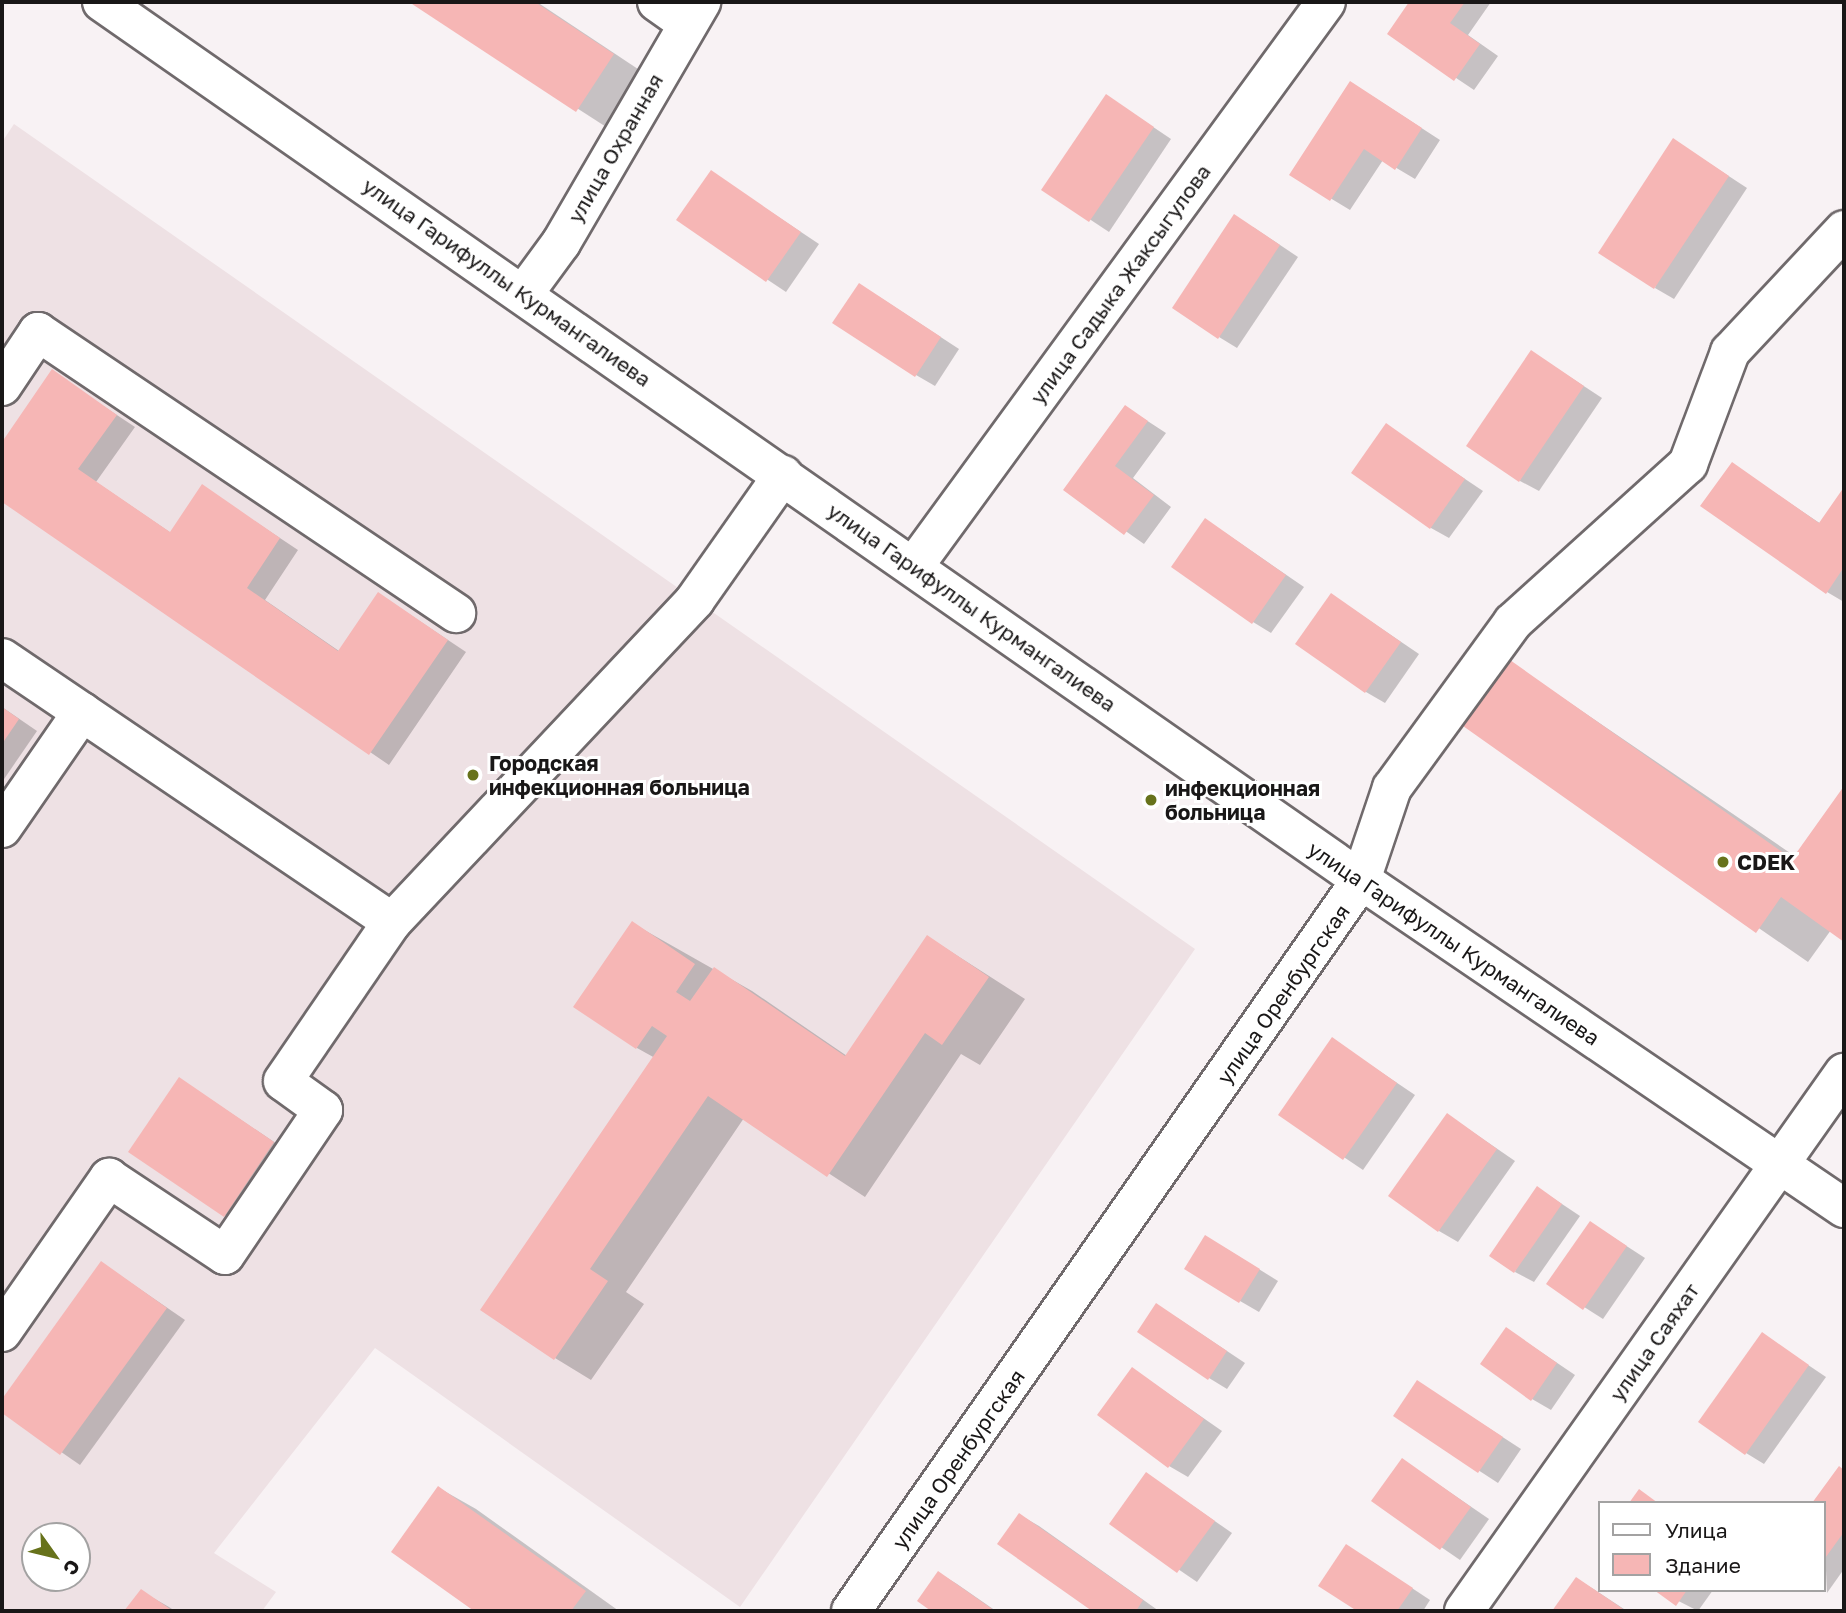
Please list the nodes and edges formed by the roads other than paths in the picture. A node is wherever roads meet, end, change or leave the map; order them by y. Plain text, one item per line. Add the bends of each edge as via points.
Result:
1 (102, 2) edge
2 (1326, 2) edge
3 (681, 8) edge
4 (1844, 230) edge
5 (525, 292) junction
6 (2, 386) edge
7 (783, 475) junction
8 (914, 566) junction
9 (456, 613) dead end
10 (2, 658) edge
11 (82, 712) junction
12 (2, 828) edge
13 (1361, 880) junction
14 (392, 922) junction
15 (1844, 1073) edge
16 (1780, 1164) junction
17 (1844, 1208) edge
18 (2, 1332) edge
19 (851, 1611) edge
20 (1464, 1611) edge

1 - 5 street, улица Гарифуллы Курмангалиева
2 - 8 street, улица Садыка Жаксыгулова
3 - 5 street, улица Охранная via 561,243
4 - 13 street, улица Оренбургская via 1730,352 1688,464 1513,622 1392,788
5 - 7 street, улица Гарифуллы Курмангалиева
6 - 9 street via 38,331
7 - 8 street, улица Гарифуллы Курмангалиева
7 - 14 street via 695,600
8 - 13 street, улица Гарифуллы Курмангалиева
10 - 11 street
11 - 12 street
11 - 14 street
13 - 16 street, улица Гарифуллы Курмангалиева
13 - 19 street, улица Оренбургская
14 - 18 street via 283,1082 323,1110 225,1255 109,1178
15 - 16 street, улица Саяхат
16 - 17 street, улица Гарифуллы Курмангалиева
16 - 20 street, улица Саяхат

